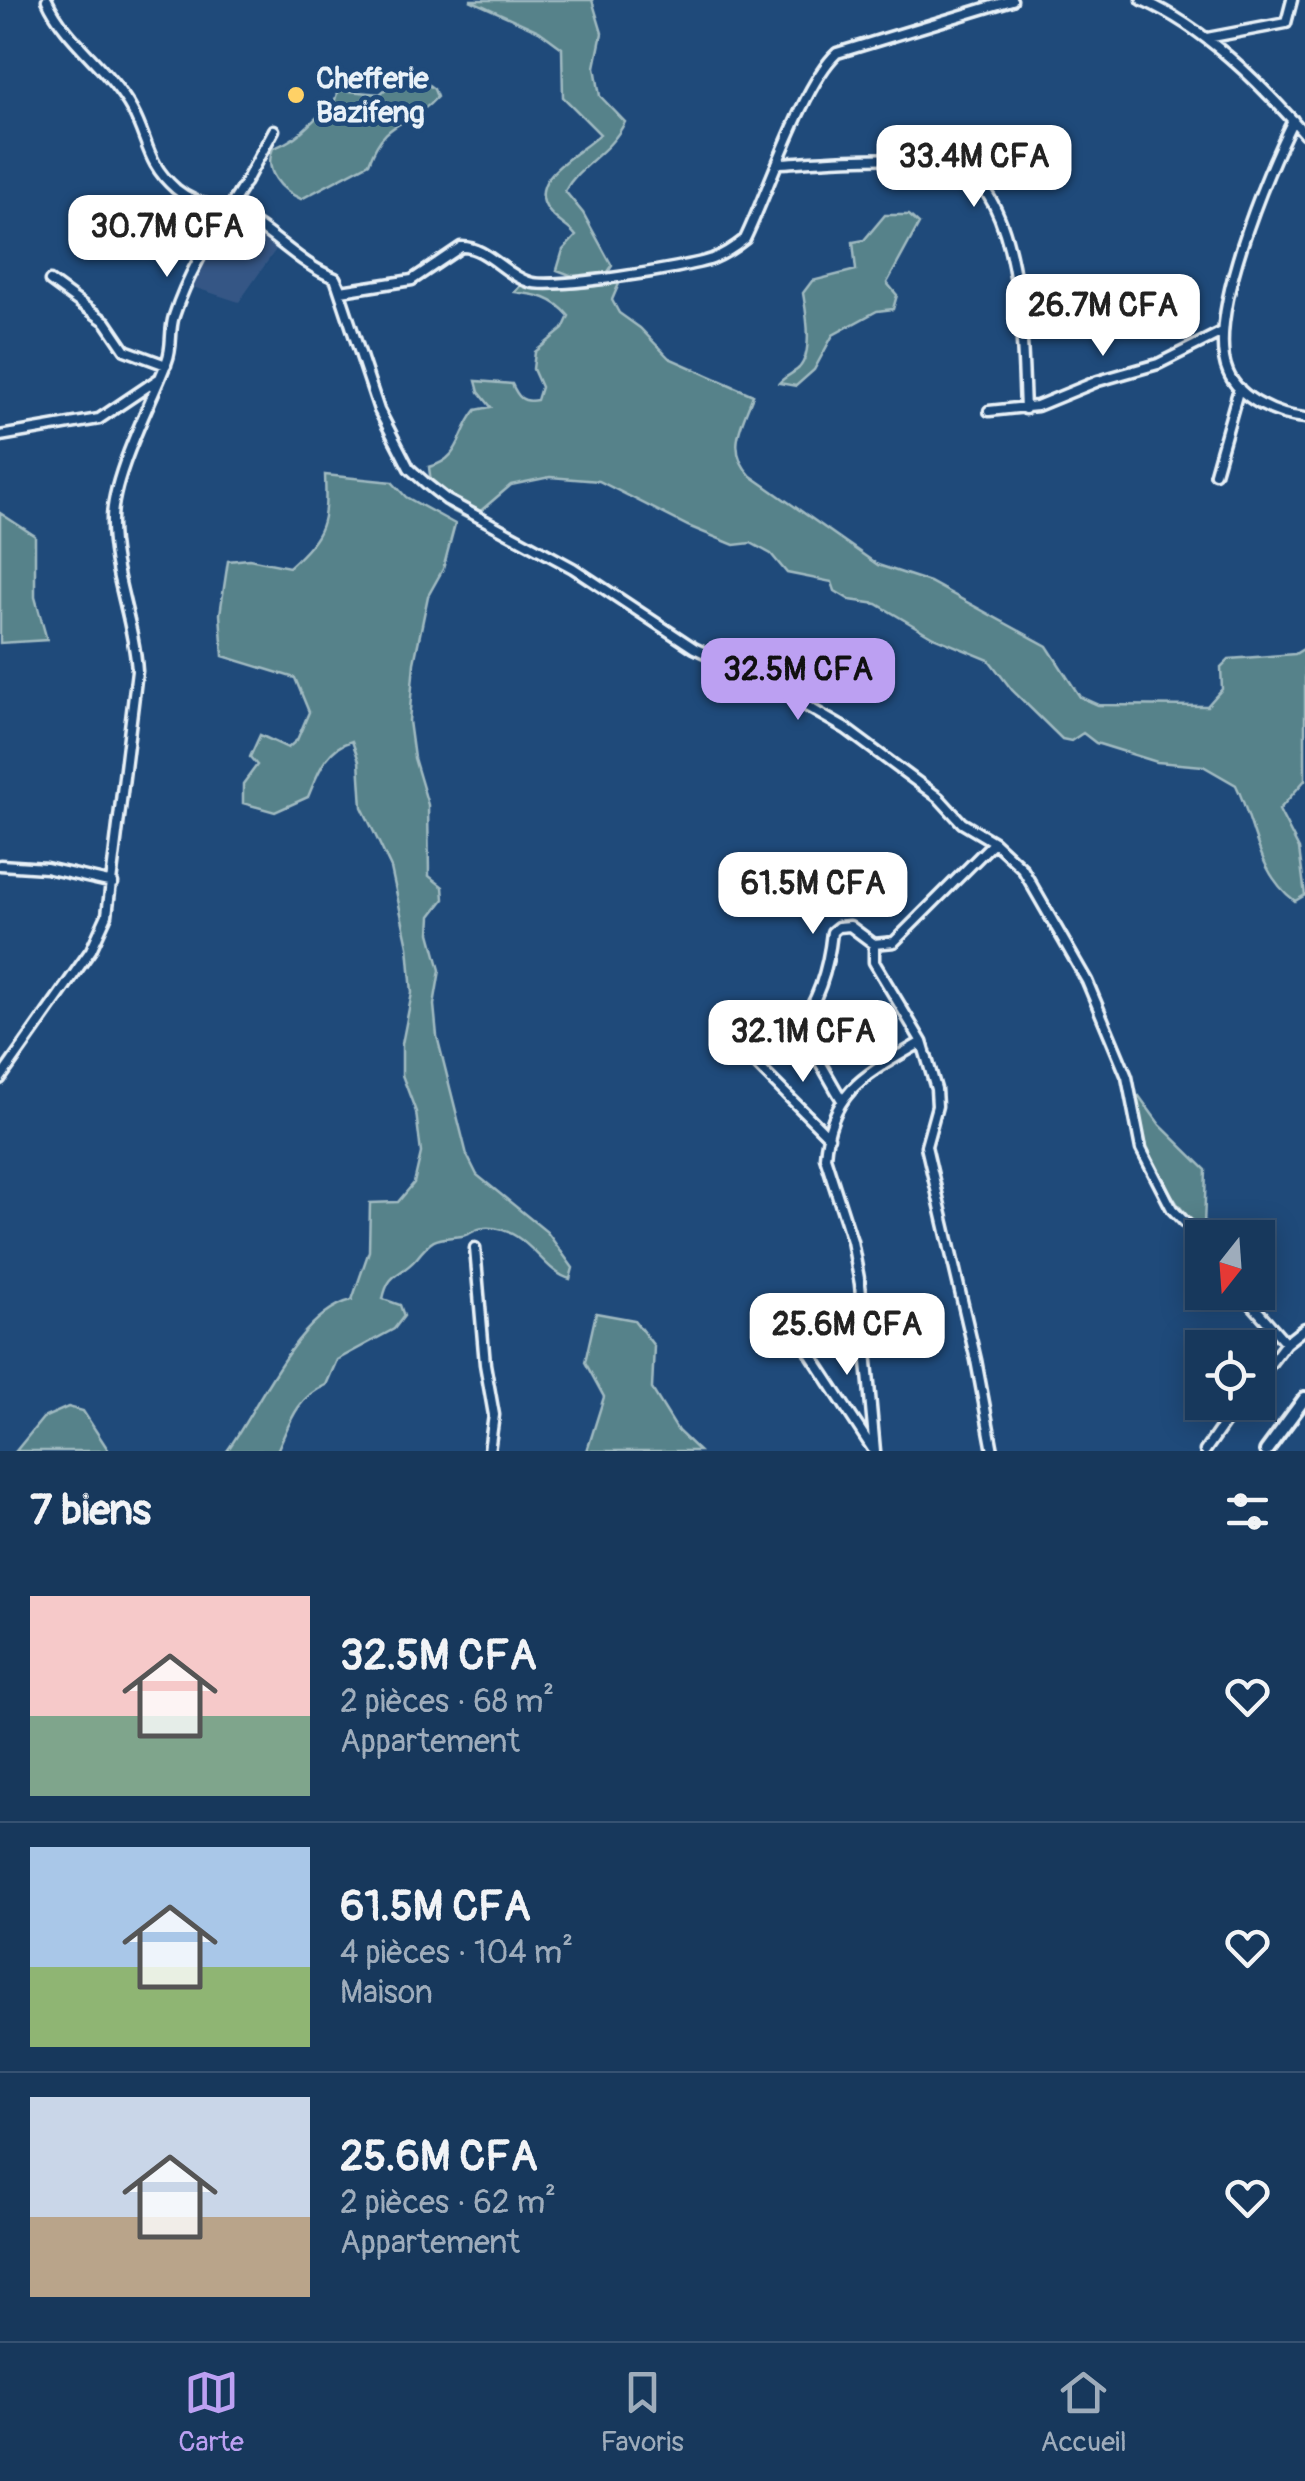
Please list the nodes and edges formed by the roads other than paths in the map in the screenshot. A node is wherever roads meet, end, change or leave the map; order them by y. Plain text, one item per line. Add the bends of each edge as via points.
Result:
1 (47, 0) edge
2 (1012, 0) edge
3 (1142, 0) edge
4 (1292, 0) edge
5 (1206, 38) junction
6 (1293, 120) junction
7 (274, 130) dead end
8 (1305, 134) edge
9 (780, 163) junction
10 (228, 210) junction
11 (335, 278) junction
12 (50, 281) dead end
13 (1222, 332) junction
14 (166, 365) junction
15 (160, 378) junction
16 (1240, 388) junction
17 (1026, 409) junction
18 (989, 412) dead end
19 (1305, 418) edge
20 (0, 436) edge
21 (1214, 473) dead end
22 (994, 842) junction
23 (0, 864) edge
24 (113, 884) junction
25 (874, 944) junction
26 (754, 1027) dead end
27 (794, 1033) junction
28 (922, 1042) junction
29 (751, 1060) dead end
30 (0, 1079) edge
31 (842, 1100) junction
32 (829, 1136) junction
33 (1185, 1222) edge
34 (475, 1248) dead end
35 (1256, 1310) edge
36 (791, 1324) dead end
37 (1305, 1328) edge
38 (1286, 1343) junction
39 (1275, 1358) edge
40 (1305, 1399) edge
41 (1227, 1420) edge
42 (489, 1451) edge
43 (874, 1451) edge
44 (992, 1451) edge
45 (1205, 1451) edge
46 (1266, 1451) edge

1 - 10 street via 132,110 162,175 198,204
2 - 9 street via 837,53 824,65
3 - 5 street
4 - 5 street via 1286,23
5 - 6 street
6 - 8 street
6 - 13 street via 1246,240
7 - 10 street
9 - 11 street via 746,239 710,260 534,284 462,247 402,283 341,292
9 - 17 street via 905,158 963,169 999,210 1016,278
10 - 11 street via 282,242 308,268
10 - 14 street via 183,290
11 - 22 street via 379,410 418,476 447,500 573,568 694,648 846,729
12 - 14 street via 106,322 125,350
13 - 16 street via 1228,374
13 - 17 street via 1158,364
14 - 15 street
15 - 20 street via 99,419
15 - 24 street via 112,518 138,671
16 - 19 street via 1278,413
16 - 21 street
17 - 18 street
22 - 25 street via 894,942
22 - 33 street via 1022,868 1087,981 1127,1078 1141,1150
23 - 24 street
24 - 30 street via 91,950
25 - 27 street via 844,924 832,932 823,982
25 - 28 street via 874,962
26 - 27 street via 782,1026
27 - 31 street
28 - 31 street via 847,1090
28 - 44 street via 938,1106 926,1146
29 - 32 street
31 - 32 street
32 - 43 street via 826,1157 860,1284
34 - 42 street via 494,1414
35 - 38 street
36 - 43 street
37 - 38 street
38 - 39 street
40 - 46 main road
41 - 45 street

